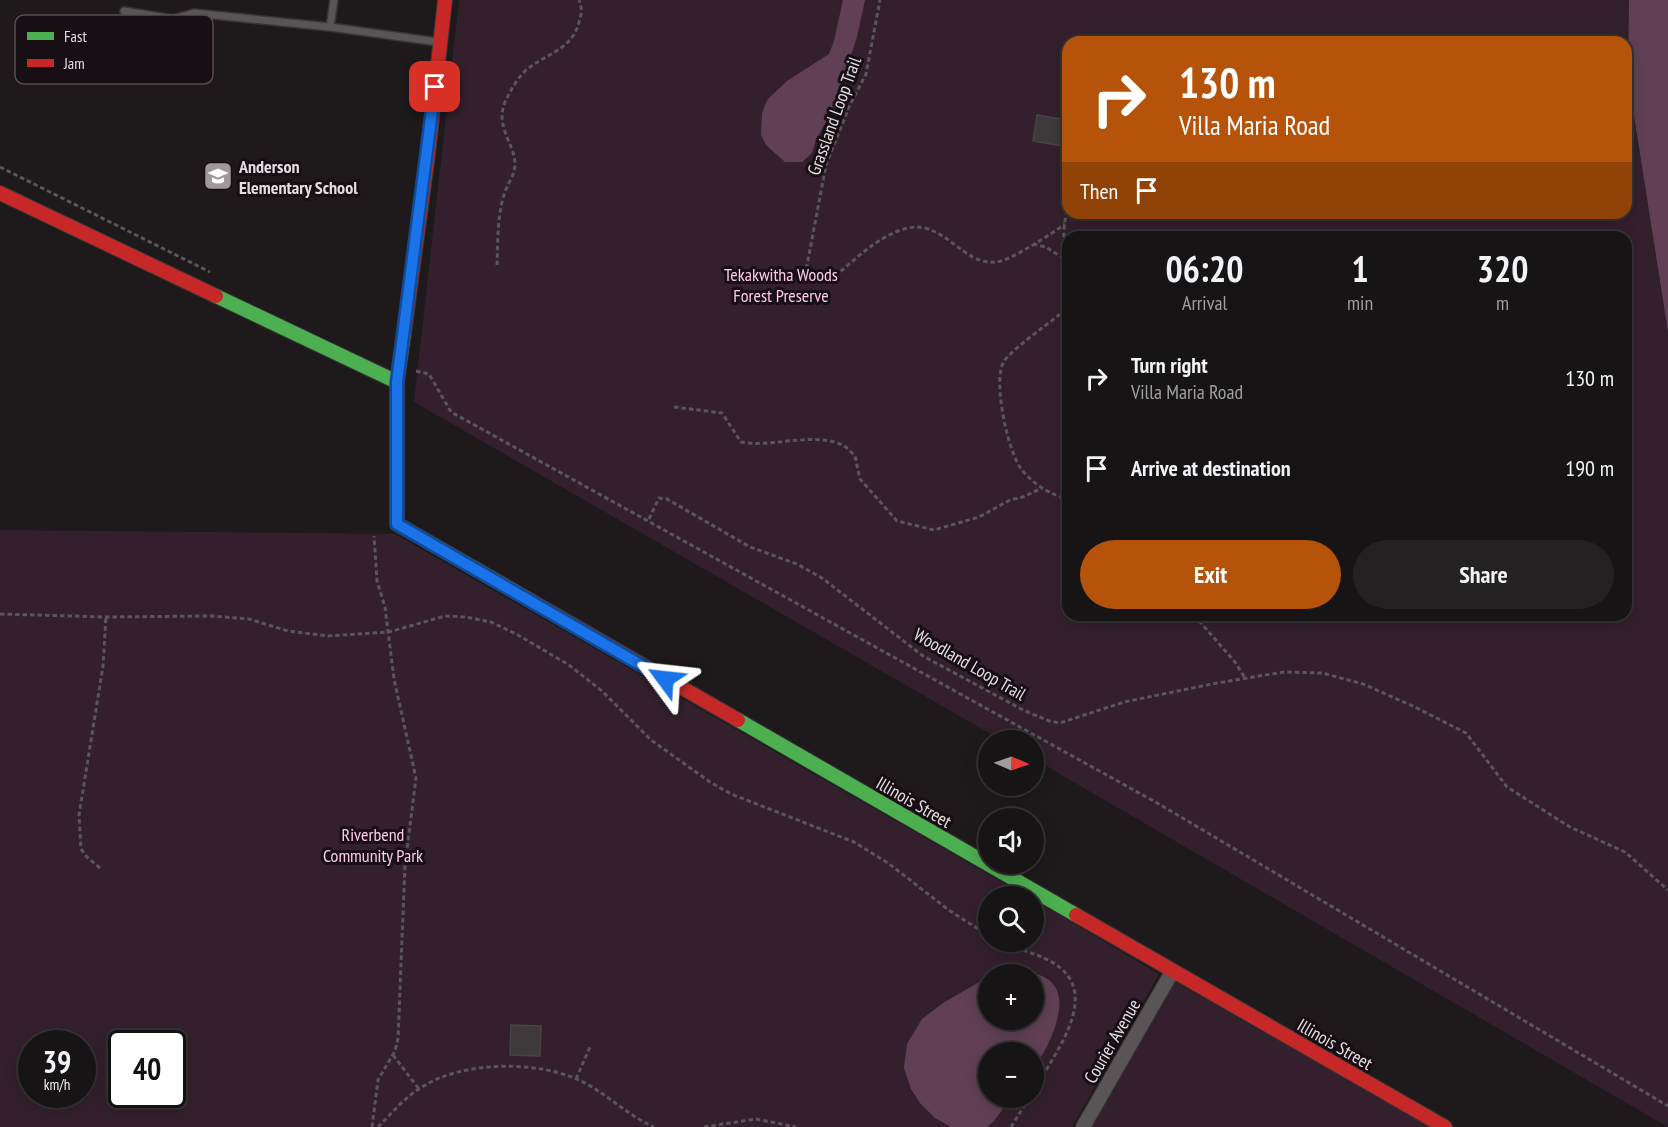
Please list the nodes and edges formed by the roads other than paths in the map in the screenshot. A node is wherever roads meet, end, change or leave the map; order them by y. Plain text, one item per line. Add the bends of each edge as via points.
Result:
1 (334, 0) edge
2 (445, 0) edge
3 (124, 11) dead end
4 (148, 15) edge
5 (187, 15) edge
6 (330, 27) junction
7 (440, 42) junction
8 (0, 193) edge
9 (397, 382) junction
10 (1172, 972) junction
11 (1083, 1127) edge
12 (1445, 1127) edge

1 - 6 lane
2 - 7 street
3 - 4 lane
5 - 6 lane
6 - 7 lane
7 - 9 street
8 - 9 street
9 - 10 street, Illinois Street via 397,524
10 - 11 street, Courier Avenue
10 - 12 street, Illinois Street

